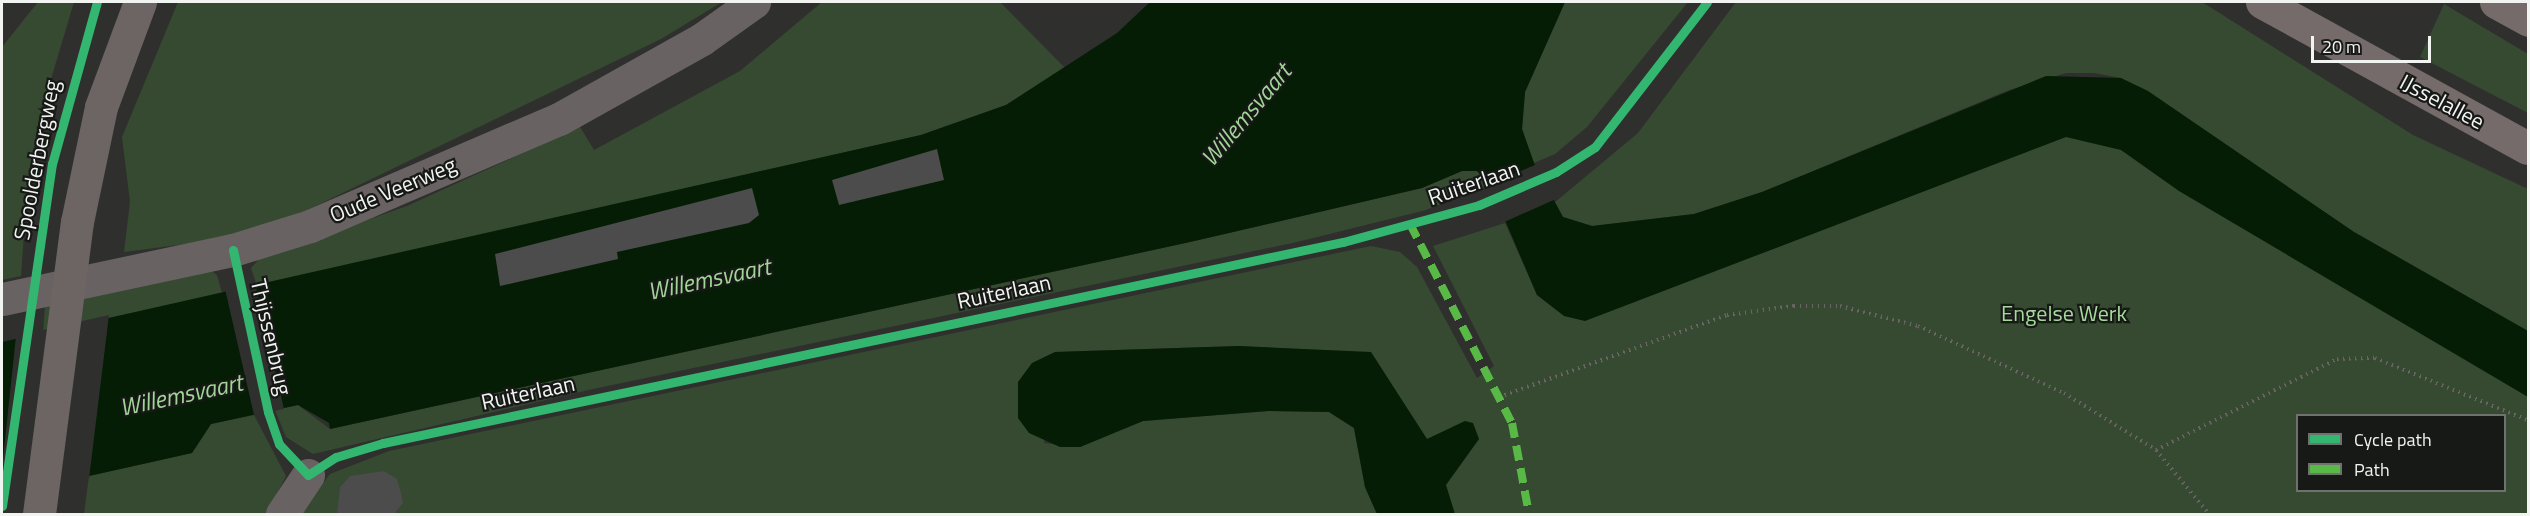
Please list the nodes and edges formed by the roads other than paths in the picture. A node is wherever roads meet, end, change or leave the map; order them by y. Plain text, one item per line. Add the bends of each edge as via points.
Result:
1 (140, 2) edge
2 (754, 2) edge
3 (2262, 2) edge
4 (2496, 2) edge
5 (2529, 20) edge
6 (2529, 148) edge
7 (2, 299) edge
8 (308, 475) dead end
9 (39, 514) edge
10 (282, 514) edge

1 - 9 main road, bridge via 101,107 81,182
2 - 7 street, Oude Veerweg via 702,39 559,119 310,226 233,250
3 - 6 main road, IJsselallee
4 - 5 main road
8 - 10 street

